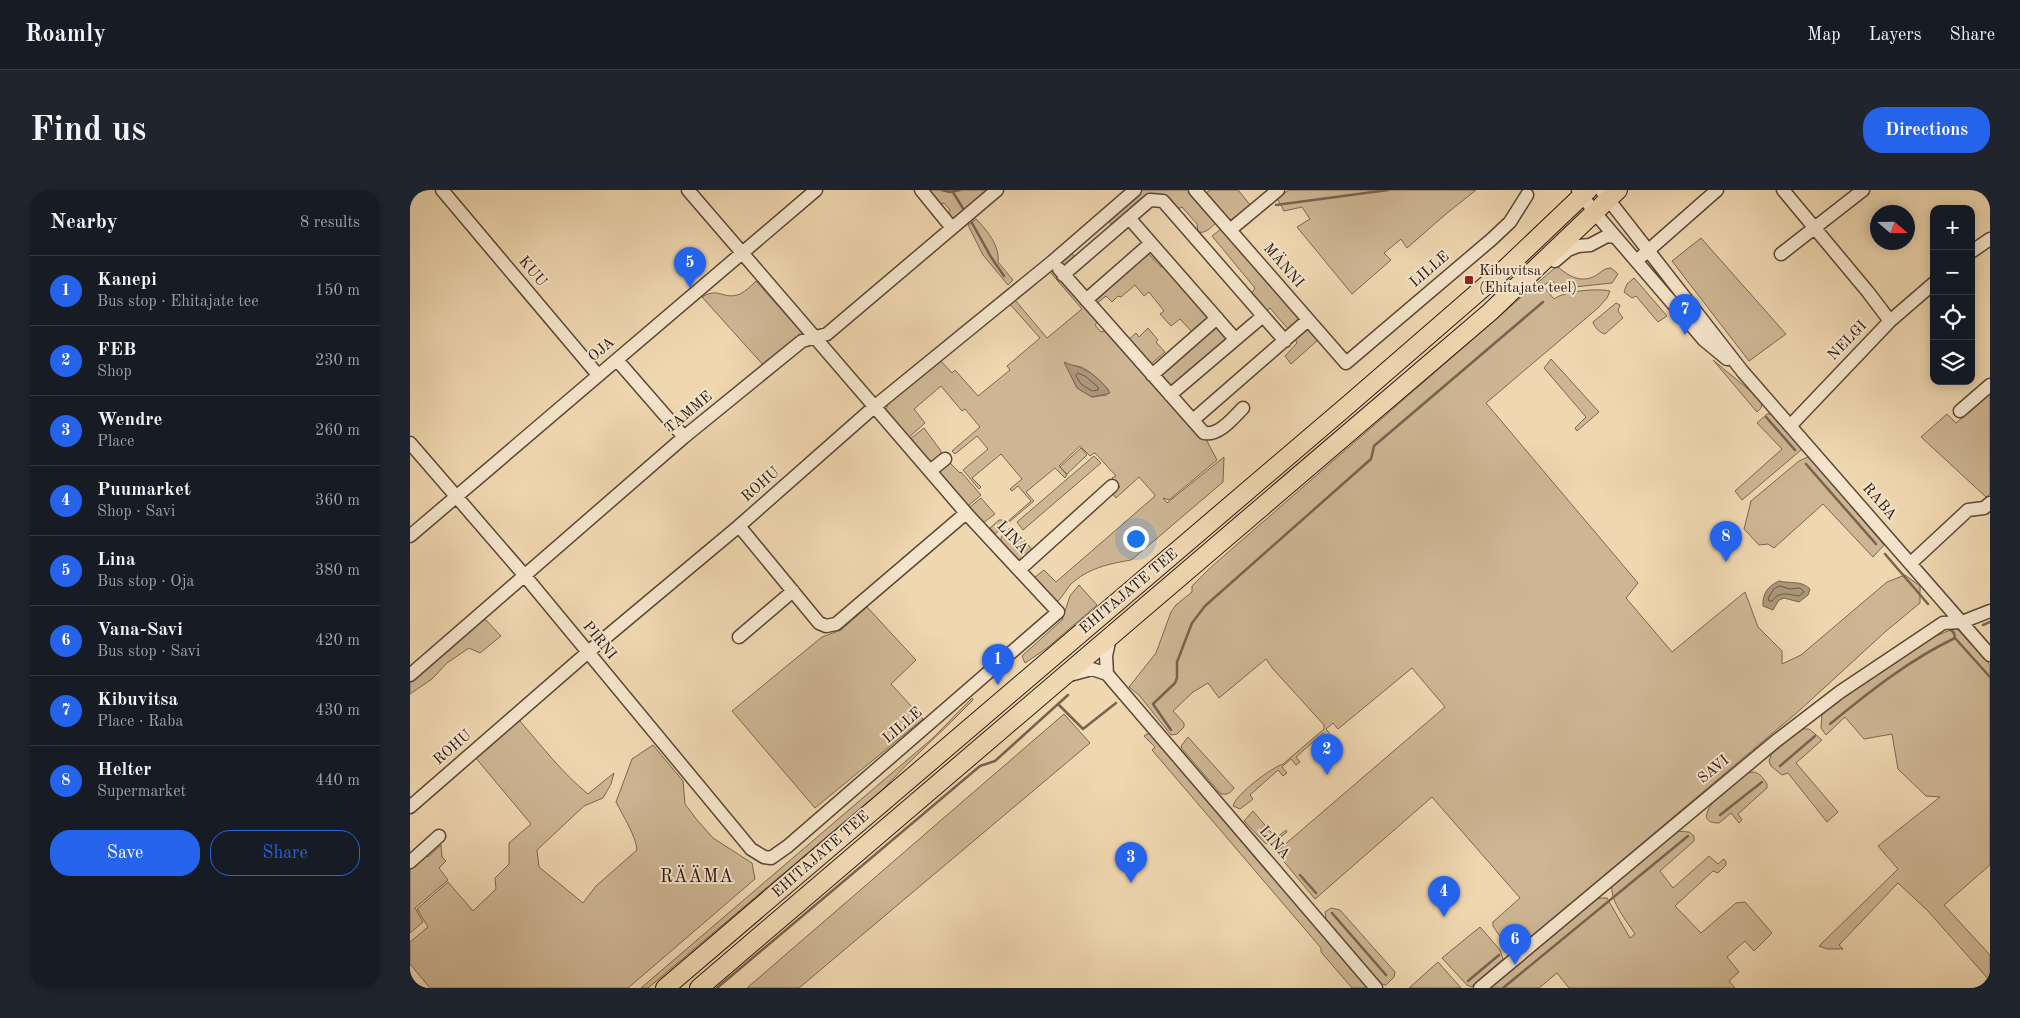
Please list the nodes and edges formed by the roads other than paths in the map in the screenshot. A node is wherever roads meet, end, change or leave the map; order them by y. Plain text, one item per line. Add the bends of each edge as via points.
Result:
1 (442, 190) edge
2 (688, 190) edge
3 (816, 190) edge
4 (921, 190) edge
5 (997, 190) edge
6 (1135, 190) edge
7 (1195, 190) edge
8 (1278, 190) edge
9 (1717, 190) edge
10 (1783, 190) edge
11 (1862, 190) edge
12 (1583, 192) edge
13 (1609, 193) edge
14 (1527, 195) dead end
15 (1595, 213) junction
16 (1129, 218) junction
17 (952, 228) junction
18 (1815, 228) junction
19 (1230, 230) junction
20 (1615, 237) junction
21 (1990, 240) edge
22 (1151, 243) junction
23 (1648, 250) junction
24 (1974, 250) edge
25 (741, 253) junction
26 (1781, 254) dead end
27 (1638, 261) junction
28 (1052, 262) junction
29 (1063, 275) junction
30 (1930, 287) edge
31 (1086, 300) junction
32 (1490, 312) junction
33 (1263, 316) junction
34 (1217, 318) junction
35 (1308, 320) junction
36 (1890, 322) junction
37 (816, 337) junction
38 (1235, 339) junction
39 (1285, 341) junction
40 (617, 360) junction
41 (1346, 364) joint
42 (1743, 372) junction
43 (598, 375) junction
44 (1152, 375) junction
45 (1990, 384) edge
46 (1170, 395) junction
47 (874, 407) junction
48 (1243, 408) dead end
49 (1960, 411) dead end
50 (1193, 420) junction
51 (1790, 426) junction
52 (684, 437) junction
53 (410, 443) edge
54 (945, 458) dead end
55 (930, 471) junction
56 (1112, 486) dead end
57 (457, 497) junction
58 (1990, 503) edge
59 (966, 513) junction
60 (739, 526) junction
61 (410, 536) edge
62 (1911, 564) junction
63 (1019, 570) junction
64 (525, 576) junction
65 (793, 591) junction
66 (1990, 611) edge
67 (1058, 612) joint
68 (1962, 622) junction
69 (739, 637) dead end
70 (1110, 637) junction
71 (587, 653) junction
72 (1990, 655) edge
73 (1107, 674) junction
74 (410, 675) edge
75 (1064, 676) junction
76 (410, 807) edge
77 (439, 836) dead end
78 (764, 857) joint
79 (410, 862) edge
80 (666, 988) edge
81 (699, 988) edge
82 (1376, 988) edge
83 (1480, 988) edge

1 - 43 street, KUU
2 - 25 street, LINA
3 - 25 street, OJA
4 - 17 street
5 - 17 street, TAMME
6 - 28 street, ROHU
7 - 19 street, MÄNNI
8 - 19 street
9 - 23 street
10 - 18 street
11 - 18 street
12 - 15 street, RABA
12 - 80 highway, EHITAJATE TEE via 1506,268
13 - 15 highway, EHITAJATE TEE
13 - 23 street, RABA
14 - 41 street, LILLE via 1510,222 1492,239
15 - 20 street, RABA
15 - 32 highway, EHITAJATE TEE
16 - 22 street
16 - 29 street
16 - 33 street via 1150,200 1162,201
17 - 37 street, TAMME via 827,334
18 - 26 street
18 - 36 street
19 - 35 street, MÄNNI
20 - 27 street, RABA
20 - 32 street via 1607,236 1590,245 1568,250
21 - 24 street
22 - 31 street
22 - 34 street
23 - 27 street
23 - 42 street, RABA
25 - 37 street, LINA
25 - 40 street, OJA
27 - 42 street, RABA via 1704,340
28 - 29 street
28 - 47 street, ROHU
29 - 31 street
30 - 36 street, NELGI
31 - 44 street
32 - 70 highway, EHITAJATE TEE
33 - 38 street
33 - 39 street
34 - 38 street
34 - 44 street
35 - 39 street
35 - 41 street, MÄNNI
36 - 51 street, NELGI
37 - 47 street, LINA
37 - 52 street, TAMME via 802,341
38 - 46 street
39 - 50 street
40 - 43 street, OJA
40 - 52 street
42 - 51 street, RABA
43 - 57 street, OJA
44 - 46 street
45 - 49 street
46 - 50 street
47 - 55 street, LINA
47 - 60 street, ROHU
48 - 50 street via 1220,430 1210,434
51 - 62 street, RABA
52 - 64 street, TAMME
53 - 57 street, PIRNI
54 - 55 street
55 - 59 street, LINA
56 - 63 street
57 - 61 street, OJA
57 - 64 street, PIRNI
58 - 62 street via 1984,508 1968,510
59 - 63 street, LINA
59 - 65 street via 836,624 826,626 819,623
60 - 65 street
60 - 71 street, ROHU
62 - 68 street, RABA
63 - 67 street, LINA
64 - 71 street, PIRNI
64 - 74 street, TAMME
65 - 69 street
66 - 68 street, SAVI
67 - 78 street, LILLE via 788,846 771,858
68 - 72 street, RABA
68 - 83 street, SAVI via 1943,623 1809,715
70 - 73 street
70 - 75 highway, EHITAJATE TEE
71 - 76 street, ROHU
71 - 78 street, PIRNI via 751,849
73 - 75 street via 1092,669
73 - 82 street, LINA
75 - 81 highway, EHITAJATE TEE
77 - 79 street

